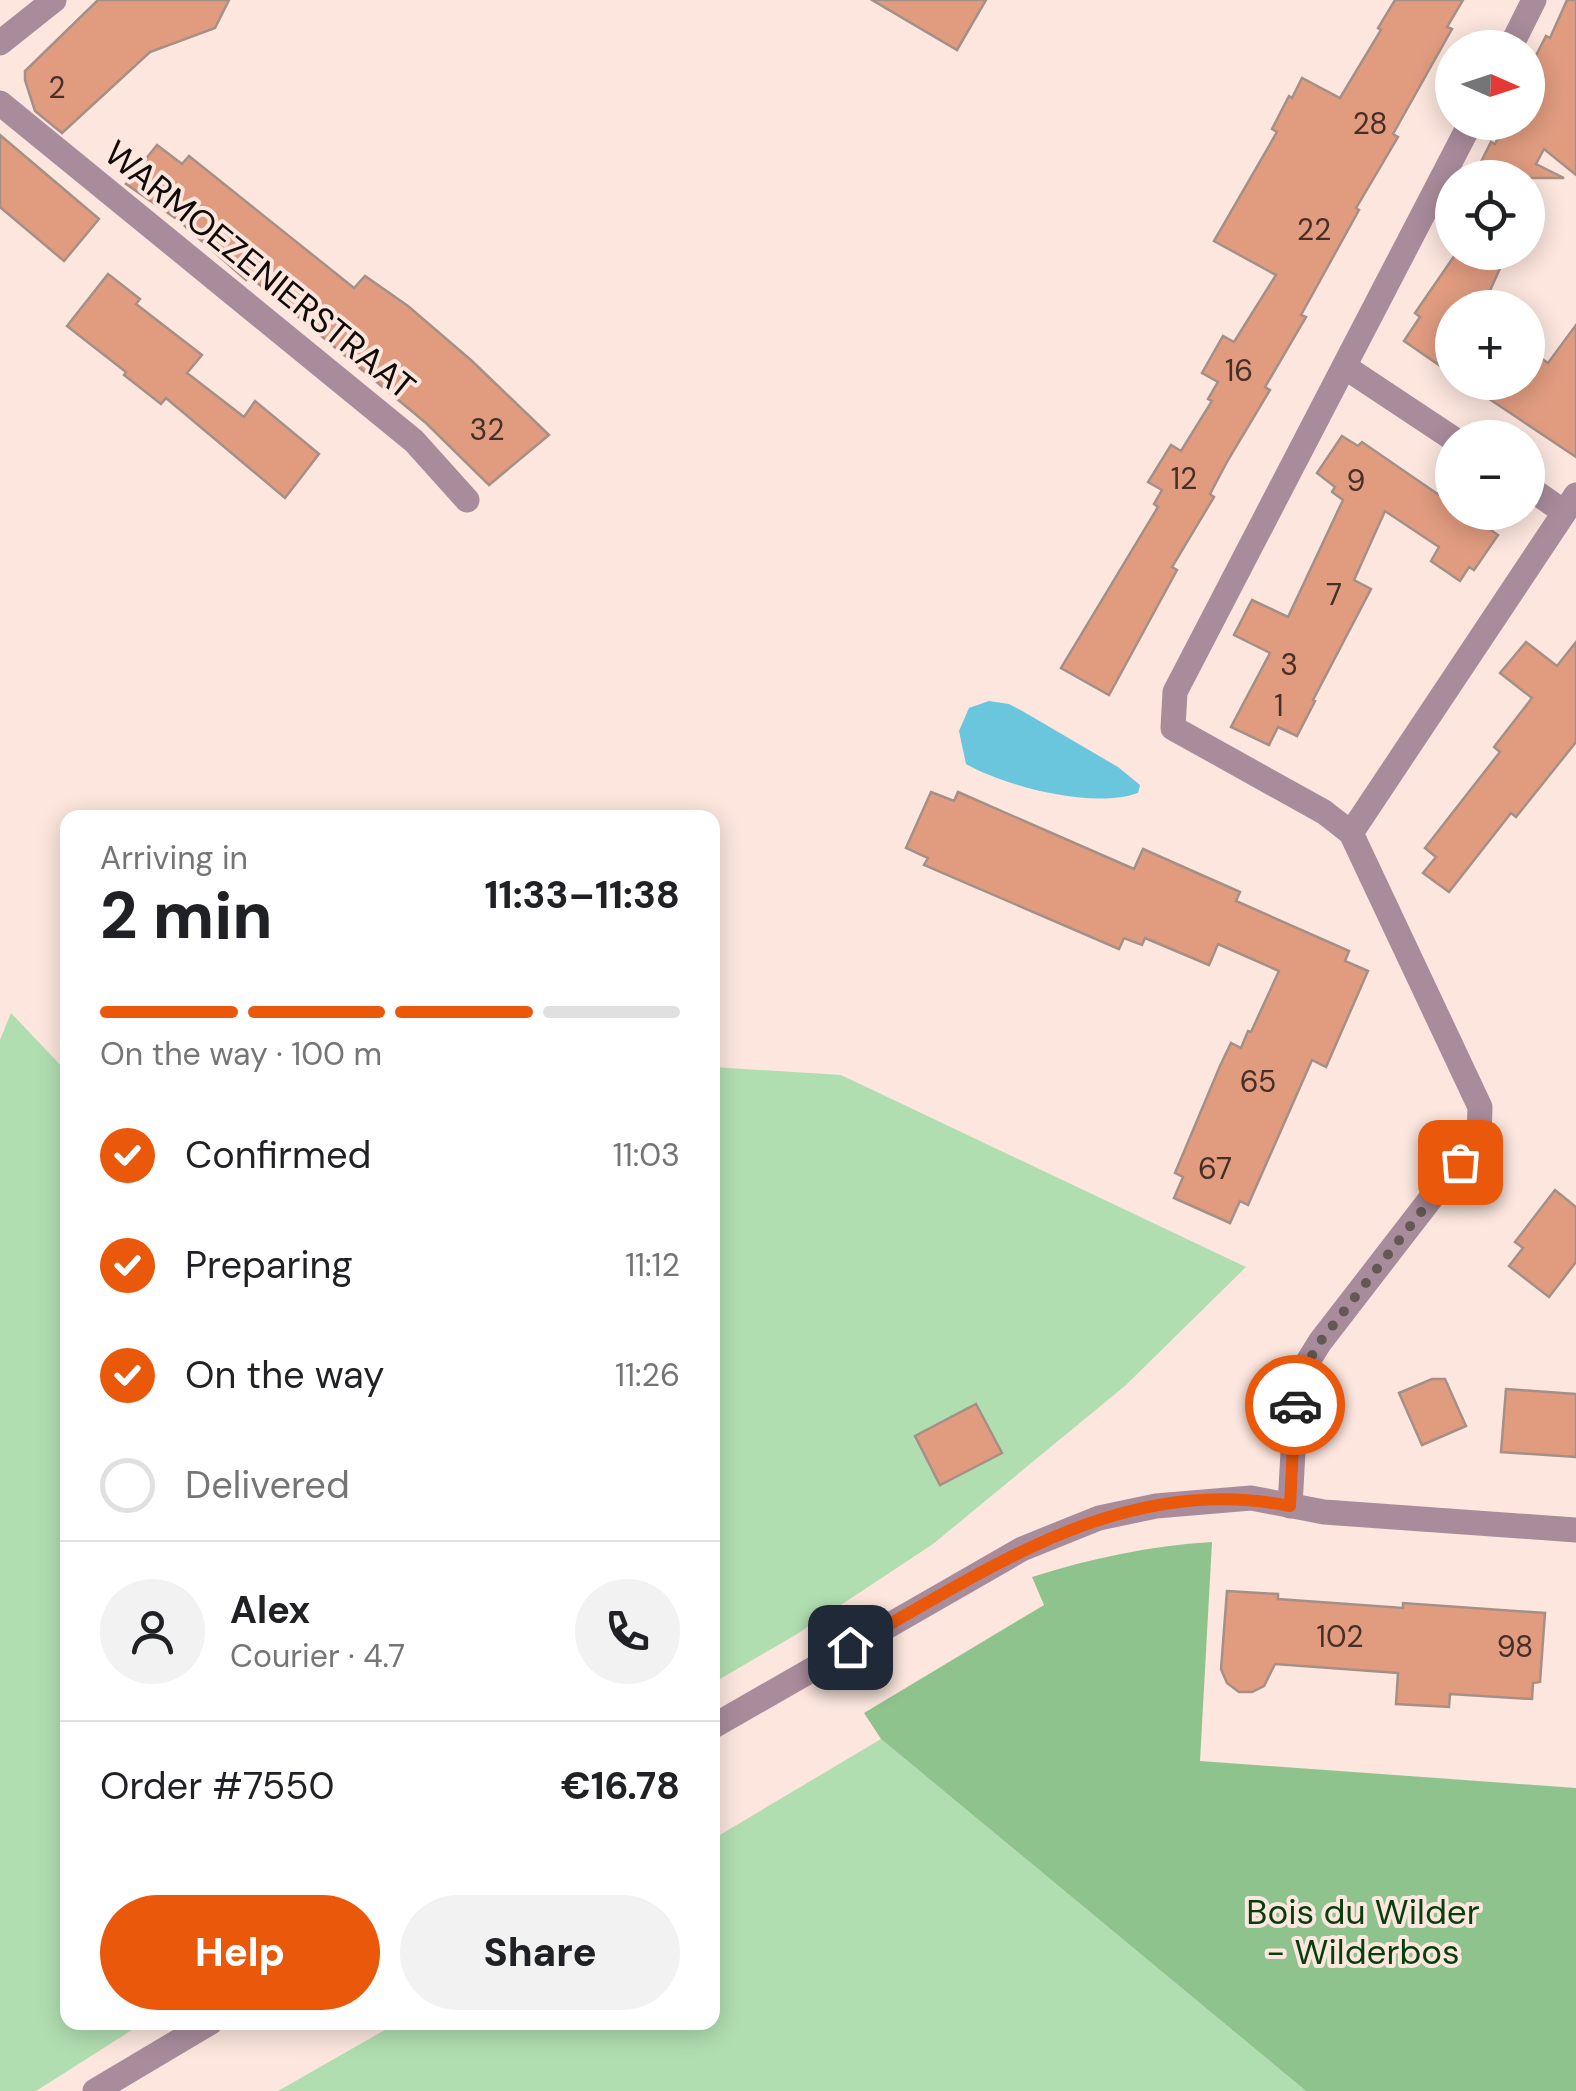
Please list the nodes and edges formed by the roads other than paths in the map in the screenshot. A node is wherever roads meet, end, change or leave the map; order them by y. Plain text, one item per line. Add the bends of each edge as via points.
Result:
1 (54, 0) edge
2 (1534, 0) edge
3 (1519, 30) edge
4 (0, 43) edge
5 (0, 103) edge
6 (1462, 140) edge
7 (1345, 368) junction
8 (1435, 427) edge
9 (1545, 493) edge
10 (466, 500) dead end
11 (1570, 503) edge
12 (1351, 834) junction
13 (1290, 1506) junction
14 (1576, 1530) edge
15 (720, 1723) edge
16 (199, 2030) edge
17 (96, 2091) edge

1 - 4 street
2 - 3 street
5 - 10 street, WARMOEZENIERSTRAAT via 414,441
6 - 7 street
7 - 8 street
7 - 12 street via 1175,692 1174,728 1324,812
9 - 11 street
11 - 12 street
12 - 13 street via 1480,1107 1480,1136 1298,1379
13 - 14 street
13 - 15 street via 1251,1498 1100,1518 1022,1549
16 - 17 street

